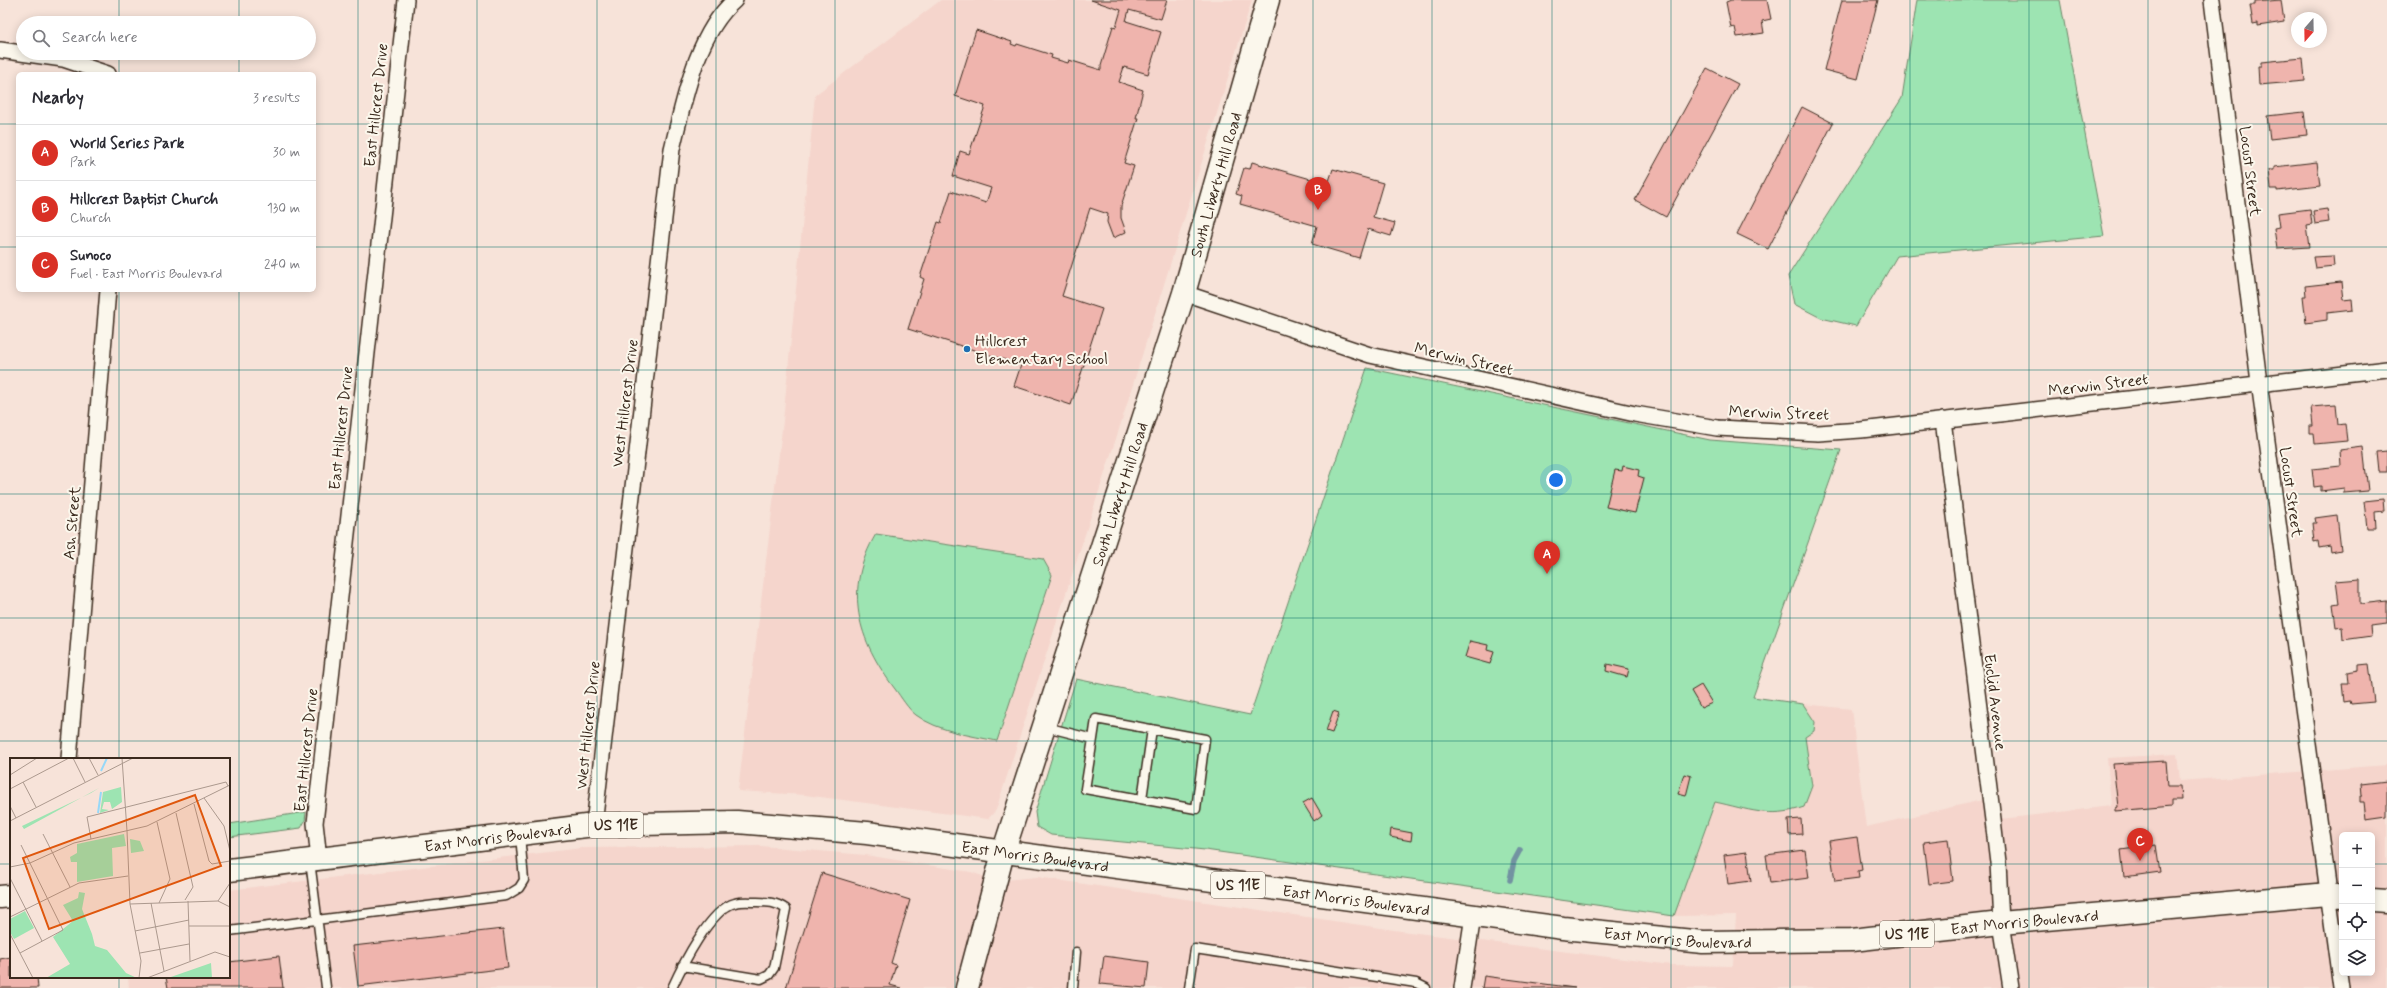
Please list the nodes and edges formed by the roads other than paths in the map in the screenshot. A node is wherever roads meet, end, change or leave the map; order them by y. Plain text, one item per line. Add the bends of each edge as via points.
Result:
1 (406, 0) edge
2 (735, 0) edge
3 (1268, 0) edge
4 (2212, 0) edge
5 (0, 50) edge
6 (16, 52) edge
7 (66, 60) edge
8 (102, 72) edge
9 (108, 292) edge
10 (1184, 293) junction
11 (2387, 369) edge
12 (2259, 382) junction
13 (1943, 420) junction
14 (1045, 726) junction
15 (1152, 729) junction
16 (1093, 739) junction
17 (69, 758) edge
18 (1142, 799) junction
19 (594, 825) junction
20 (520, 834) junction
21 (1003, 853) junction
22 (314, 860) junction
23 (230, 870) edge
24 (2335, 895) edge
25 (10, 896) edge
26 (0, 898) edge
27 (2375, 900) edge
28 (2387, 902) edge
29 (1472, 916) junction
30 (318, 919) junction
31 (2001, 923) junction
32 (230, 932) edge
33 (1076, 952) dead end
34 (682, 966) junction
35 (326, 988) edge
36 (672, 988) edge
37 (967, 988) edge
38 (1073, 988) edge
39 (1189, 988) edge
40 (1426, 988) edge
41 (1462, 988) edge
42 (2011, 988) edge
43 (2341, 988) edge

1 - 22 street, East Hillcrest Drive via 315,823
2 - 19 street, West Hillcrest Drive via 721,12 690,75 672,149
3 - 10 main road, South Liberty Hill Road
4 - 12 street, Locust Street
5 - 6 street
7 - 8 street
9 - 17 street, Ash Street
10 - 13 street, Merwin Street via 1370,355 1635,414 1716,428 1818,433
10 - 14 main road, South Liberty Hill Road
11 - 12 street, Merwin Street
12 - 13 street, Merwin Street
12 - 24 street, Locust Street
13 - 31 street, Euclid Avenue via 1998,855
14 - 16 lane
14 - 21 main road, South Liberty Hill Road
15 - 16 lane via 1096,719
15 - 18 lane
15 - 18 lane via 1205,739 1196,809
16 - 18 lane via 1085,789
19 - 20 main road, East Morris Boulevard / US 11E
19 - 21 main road, East Morris Boulevard / US 11E via 737,822 867,833
20 - 22 main road, East Morris Boulevard / US 11E
20 - 30 lane via 524,880 519,888 506,896
21 - 29 main road, East Morris Boulevard / US 11E
21 - 37 main road, South Liberty Hill Road
22 - 23 main road, East Morris Boulevard / US 11E
22 - 30 lane
24 - 31 main road, East Morris Boulevard / US 11E
24 - 43 street, Locust Street
25 - 26 main road
27 - 28 main road
29 - 31 main road, East Morris Boulevard / US 11E via 1703,942 1852,940
29 - 41 street
30 - 32 lane
30 - 35 lane
31 - 42 street, Euclid Avenue
33 - 38 lane
34 - 34 lane via 694,943 722,910 734,903 769,902 786,909 774,968 769,976 761,979
34 - 36 lane
39 - 40 lane via 1195,949 1416,983

